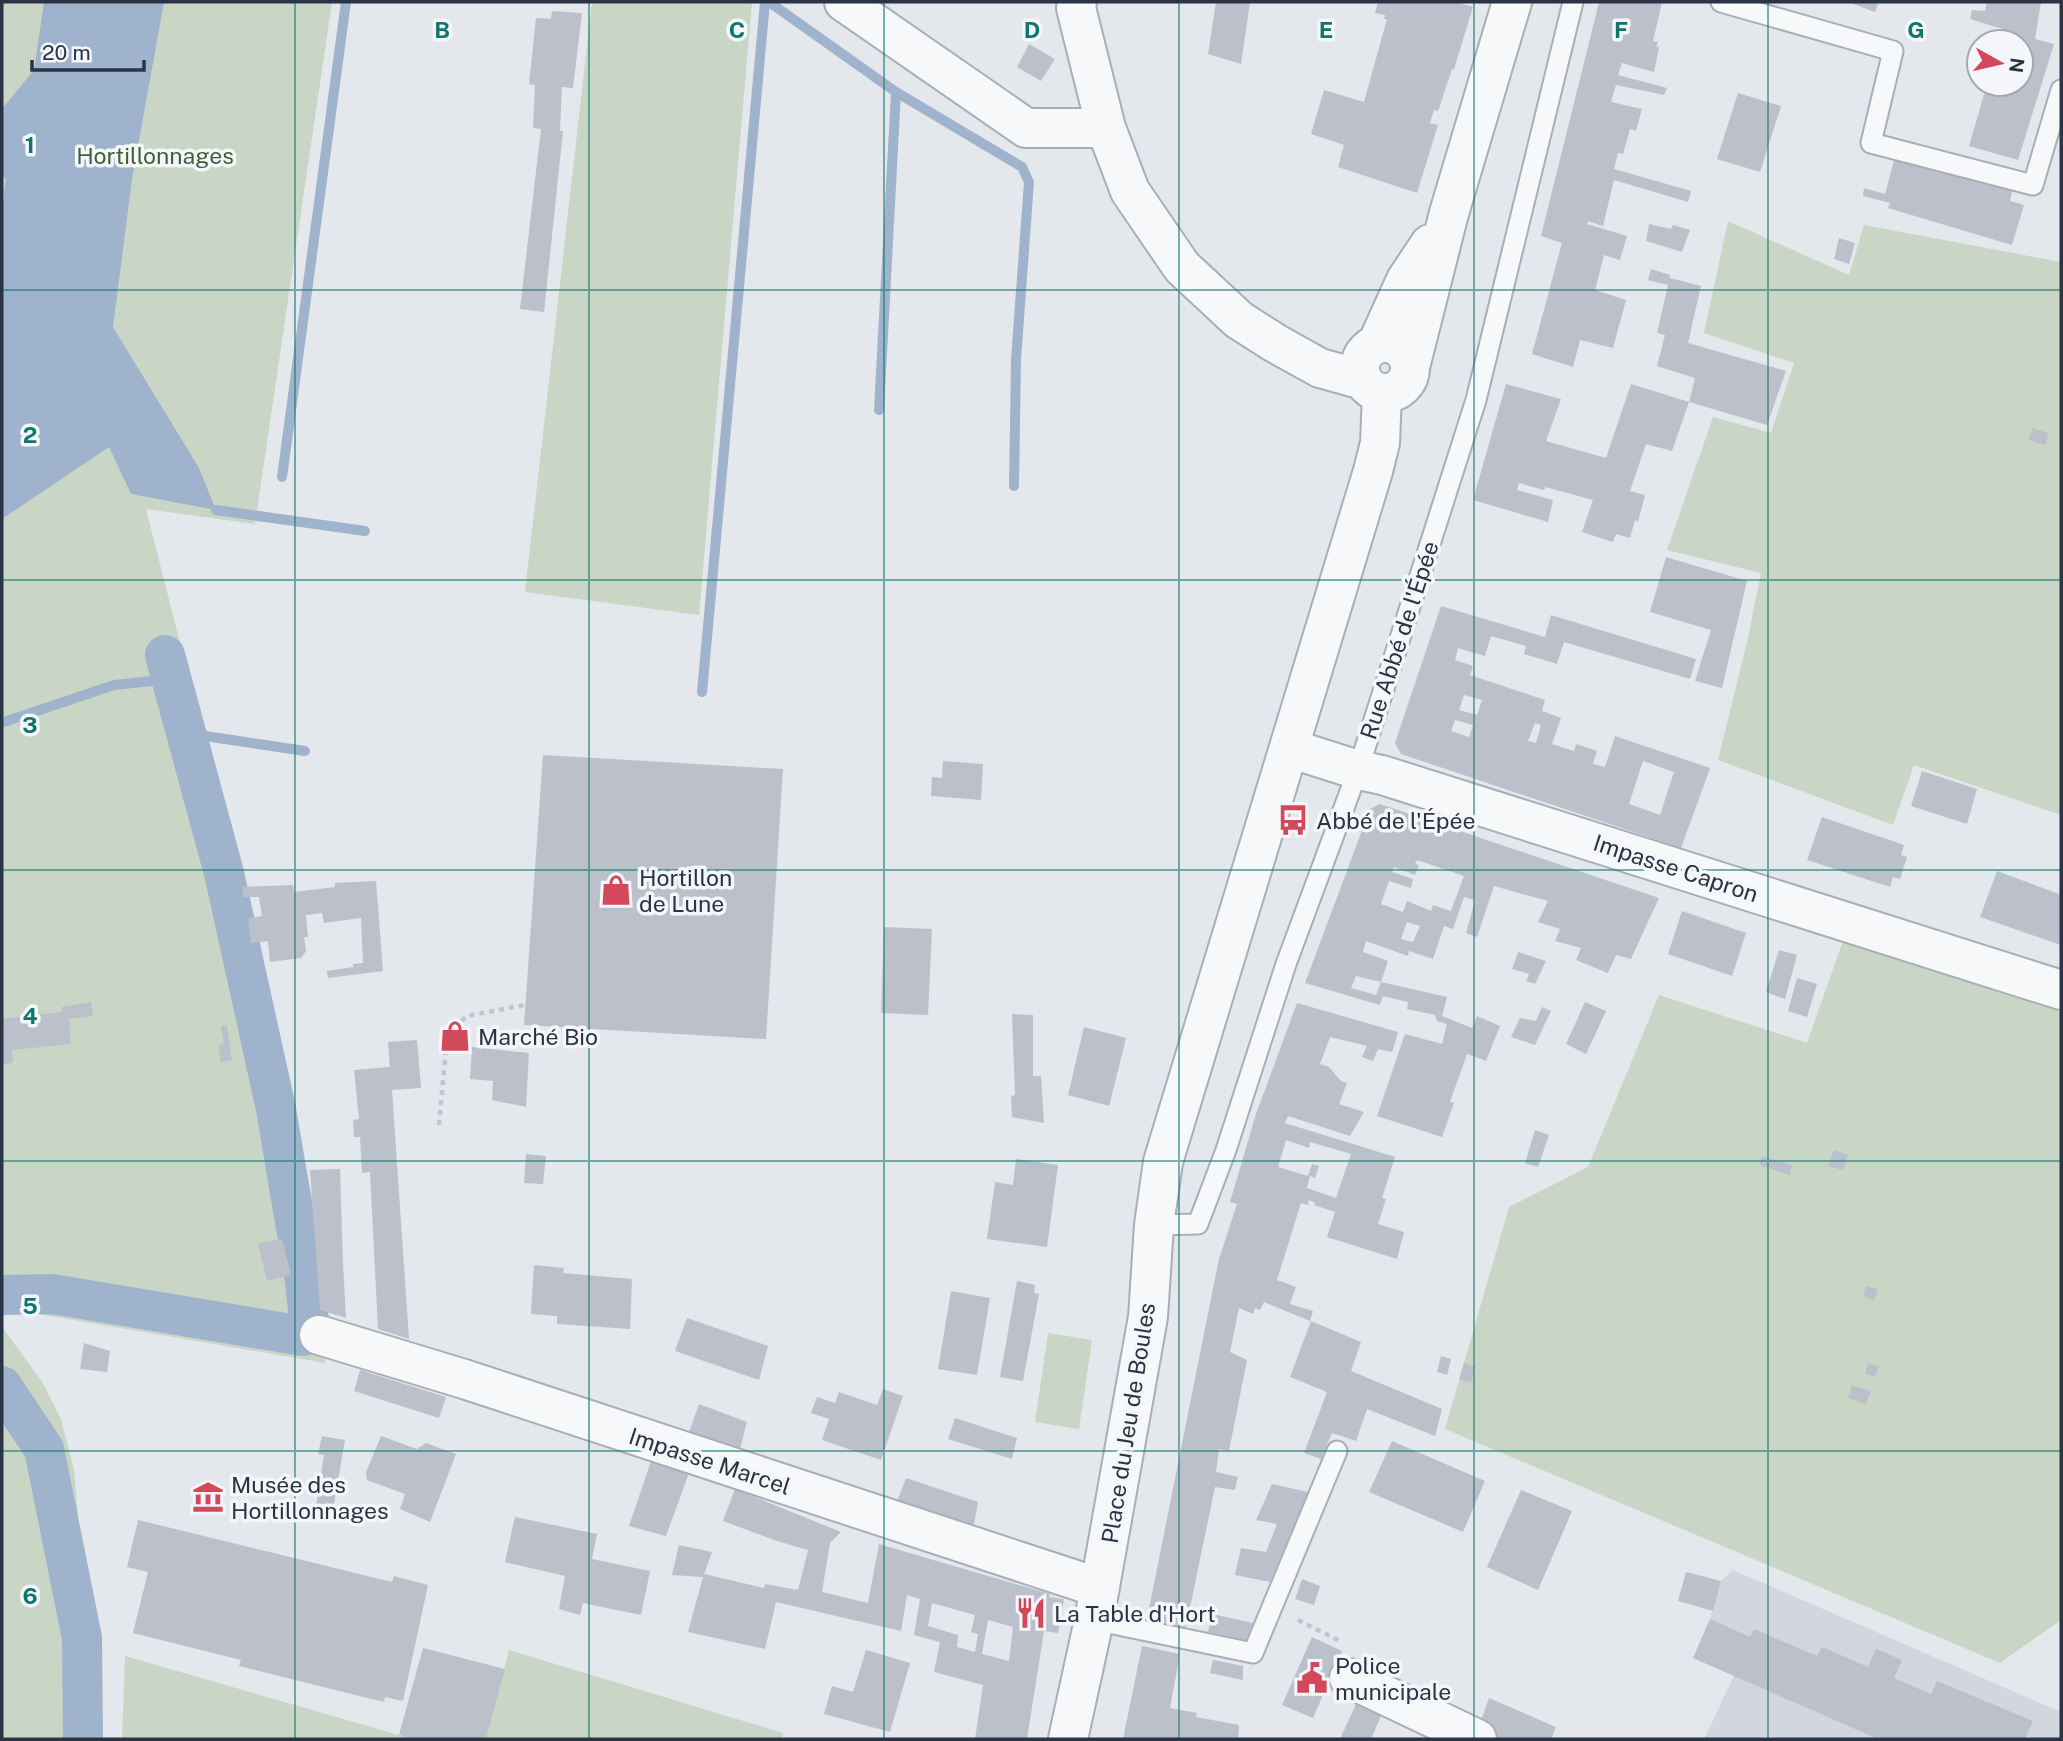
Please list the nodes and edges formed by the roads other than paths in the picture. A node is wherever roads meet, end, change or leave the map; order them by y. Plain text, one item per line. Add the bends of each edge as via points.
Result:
1 (844, 2) edge
2 (1077, 2) edge
3 (1512, 2) edge
4 (1573, 2) edge
5 (1721, 2) edge
6 (2061, 90) edge
7 (1106, 128) junction
8 (1449, 212) junction
9 (1372, 366) junction
10 (1289, 748) junction
11 (1358, 770) junction
12 (2061, 990) edge
13 (1154, 1225) junction
14 (319, 1335) dead end
15 (1337, 1451) dead end
16 (1097, 1604) junction
17 (1349, 1678) road end
18 (1068, 1739) edge
19 (1477, 1739) edge

1 - 7 street via 1026,128
2 - 7 street
3 - 8 street
4 - 11 lane, Rue Abbé de l'Épée via 1476,400
5 - 6 lane via 1893,51 1871,144 2033,185
7 - 9 street via 1130,191 1182,267 1239,320 1275,343 1347,349
8 - 9 street via 1406,280
8 - 9 street via 1410,367 1405,352 1392,343
9 - 10 street, Place du Jeu de Boules via 1380,443
10 - 11 street, Impasse Capron
10 - 13 street, Place du Jeu de Boules via 1163,1163
11 - 12 street, Impasse Capron
11 - 13 lane, Rue Abbé de l'Épée via 1198,1224
13 - 16 street, Place du Jeu de Boules via 1148,1317
14 - 16 street, Impasse Marcel via 464,1379
15 - 16 lane via 1253,1653
16 - 18 street, Place du Jeu de Boules
17 - 19 street

